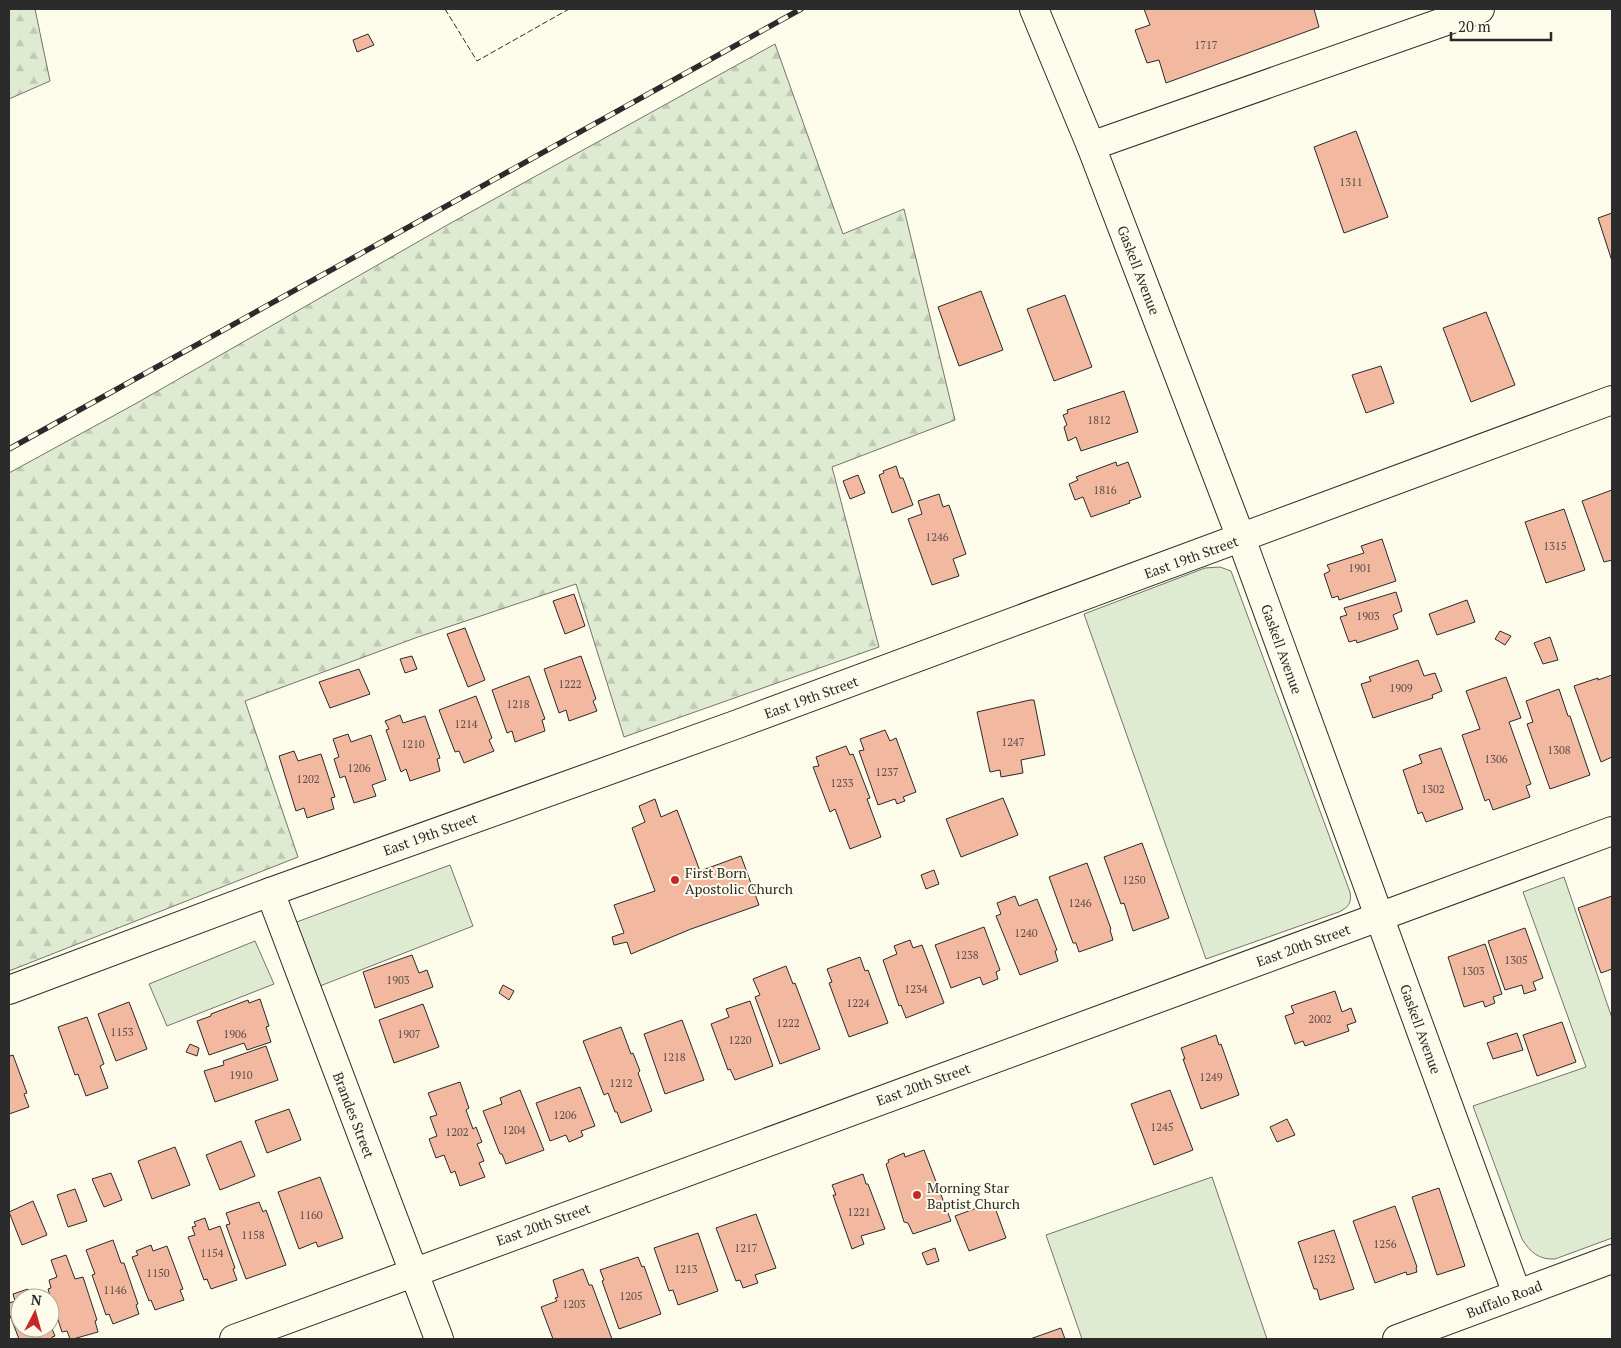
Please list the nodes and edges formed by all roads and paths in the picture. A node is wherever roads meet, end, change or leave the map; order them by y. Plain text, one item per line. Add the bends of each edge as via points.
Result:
1 (1034, 9) edge
2 (1480, 9) edge
3 (1091, 146) junction
4 (1612, 400) edge
5 (1241, 538) junction
6 (1612, 830) edge
7 (270, 892) junction
8 (1380, 916) junction
9 (9, 990) edge
10 (1612, 1259) edge
11 (413, 1272) junction
12 (1517, 1294) junction
13 (234, 1339) edge
14 (439, 1339) edge
15 (1397, 1339) edge

1 - 3 street, Gaskell Avenue
2 - 3 street
3 - 5 street, Gaskell Avenue
4 - 5 street, East 19th Street
5 - 7 street, East 19th Street
5 - 8 street, Gaskell Avenue
6 - 8 street, East 20th Street
7 - 9 street, East 19th Street
7 - 11 street, Brandes Street
8 - 11 street, East 20th Street
8 - 12 street, Gaskell Avenue
10 - 12 street, Buffalo Road
11 - 13 street, East 20th Street
11 - 14 street, Brandes Street
12 - 15 street, Buffalo Road

